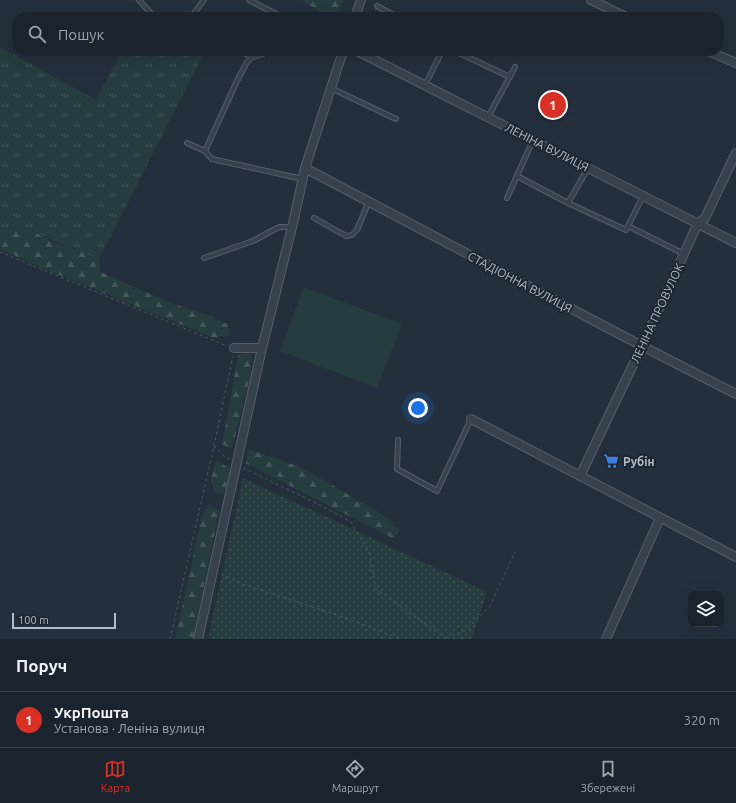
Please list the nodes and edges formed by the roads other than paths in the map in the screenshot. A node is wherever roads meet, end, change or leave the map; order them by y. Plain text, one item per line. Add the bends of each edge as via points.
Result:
1 (139, 0) edge
2 (204, 0) edge
3 (250, 0) edge
4 (361, 0) edge
5 (591, 0) edge
6 (376, 6) dead end
7 (150, 12) edge
8 (195, 12) edge
9 (273, 12) edge
10 (357, 12) edge
11 (387, 12) edge
12 (616, 12) edge
13 (256, 56) edge
14 (341, 56) edge
15 (367, 56) edge
16 (440, 56) edge
17 (465, 56) edge
18 (720, 56) edge
19 (253, 57) joint
20 (736, 63) edge
21 (515, 67) dead end
22 (510, 77) junction
23 (425, 85) junction
24 (331, 87) junction
25 (488, 117) junction
26 (396, 119) dead end
27 (533, 140) junction
28 (187, 143) dead end
29 (205, 151) junction
30 (736, 153) edge
31 (588, 167) junction
32 (305, 168) junction
33 (517, 176) junction
34 (303, 179) junction
35 (643, 195) junction
36 (507, 198) dead end
37 (368, 201) junction
38 (568, 203) junction
39 (314, 218) dead end
40 (698, 223) junction
41 (628, 226) junction
42 (292, 227) junction
43 (736, 243) edge
44 (684, 254) junction
45 (204, 258) dead end
46 (642, 346) junction
47 (234, 348) road end
48 (262, 348) junction
49 (736, 394) edge
50 (471, 419) joint
51 (398, 440) dead end
52 (580, 476) junction
53 (660, 518) junction
54 (736, 557) edge
55 (198, 639) edge
56 (606, 639) edge

1 - 7 lane
2 - 8 lane
3 - 9 lane
4 - 10 street
5 - 12 street
6 - 11 lane
13 - 19 lane
14 - 24 street
15 - 23 street, ЛЕНІНА ВУЛИЦЯ
16 - 23 lane
17 - 22 lane
18 - 20 street
19 - 29 lane via 247,62 237,81
21 - 22 lane
22 - 25 lane
23 - 25 street, ЛЕНІНА ВУЛИЦЯ
24 - 26 lane
24 - 32 street
25 - 27 street, ЛЕНІНА ВУЛИЦЯ
27 - 31 street, ЛЕНІНА ВУЛИЦЯ
27 - 33 lane
28 - 29 lane
29 - 34 lane via 212,159
30 - 40 street, ЛЕНІНА ПРОВУЛОК via 705,218
31 - 35 street, ЛЕНІНА ВУЛИЦЯ
31 - 38 lane
32 - 34 street
32 - 37 street, СТАДІОННА ВУЛИЦЯ
33 - 36 lane
33 - 38 lane
34 - 42 street
35 - 40 street, ЛЕНІНА ВУЛИЦЯ
35 - 41 lane
37 - 39 lane via 357,230 352,235 346,236
37 - 46 street, СТАДІОННА ВУЛИЦЯ
38 - 41 lane via 626,230
40 - 43 street, ЛЕНІНА ВУЛИЦЯ
40 - 44 street, ЛЕНІНА ПРОВУЛОК
41 - 44 lane
42 - 45 lane via 280,227 253,241
42 - 48 street
44 - 46 street, ЛЕНІНА ПРОВУЛОК
46 - 49 street, СТАДІОННА ВУЛИЦЯ
46 - 52 street, ЛЕНІНА ПРОВУЛОК
47 - 48 street
48 - 55 street
50 - 51 lane via 438,490 397,469
50 - 52 street
52 - 53 street
53 - 54 street
53 - 56 street

